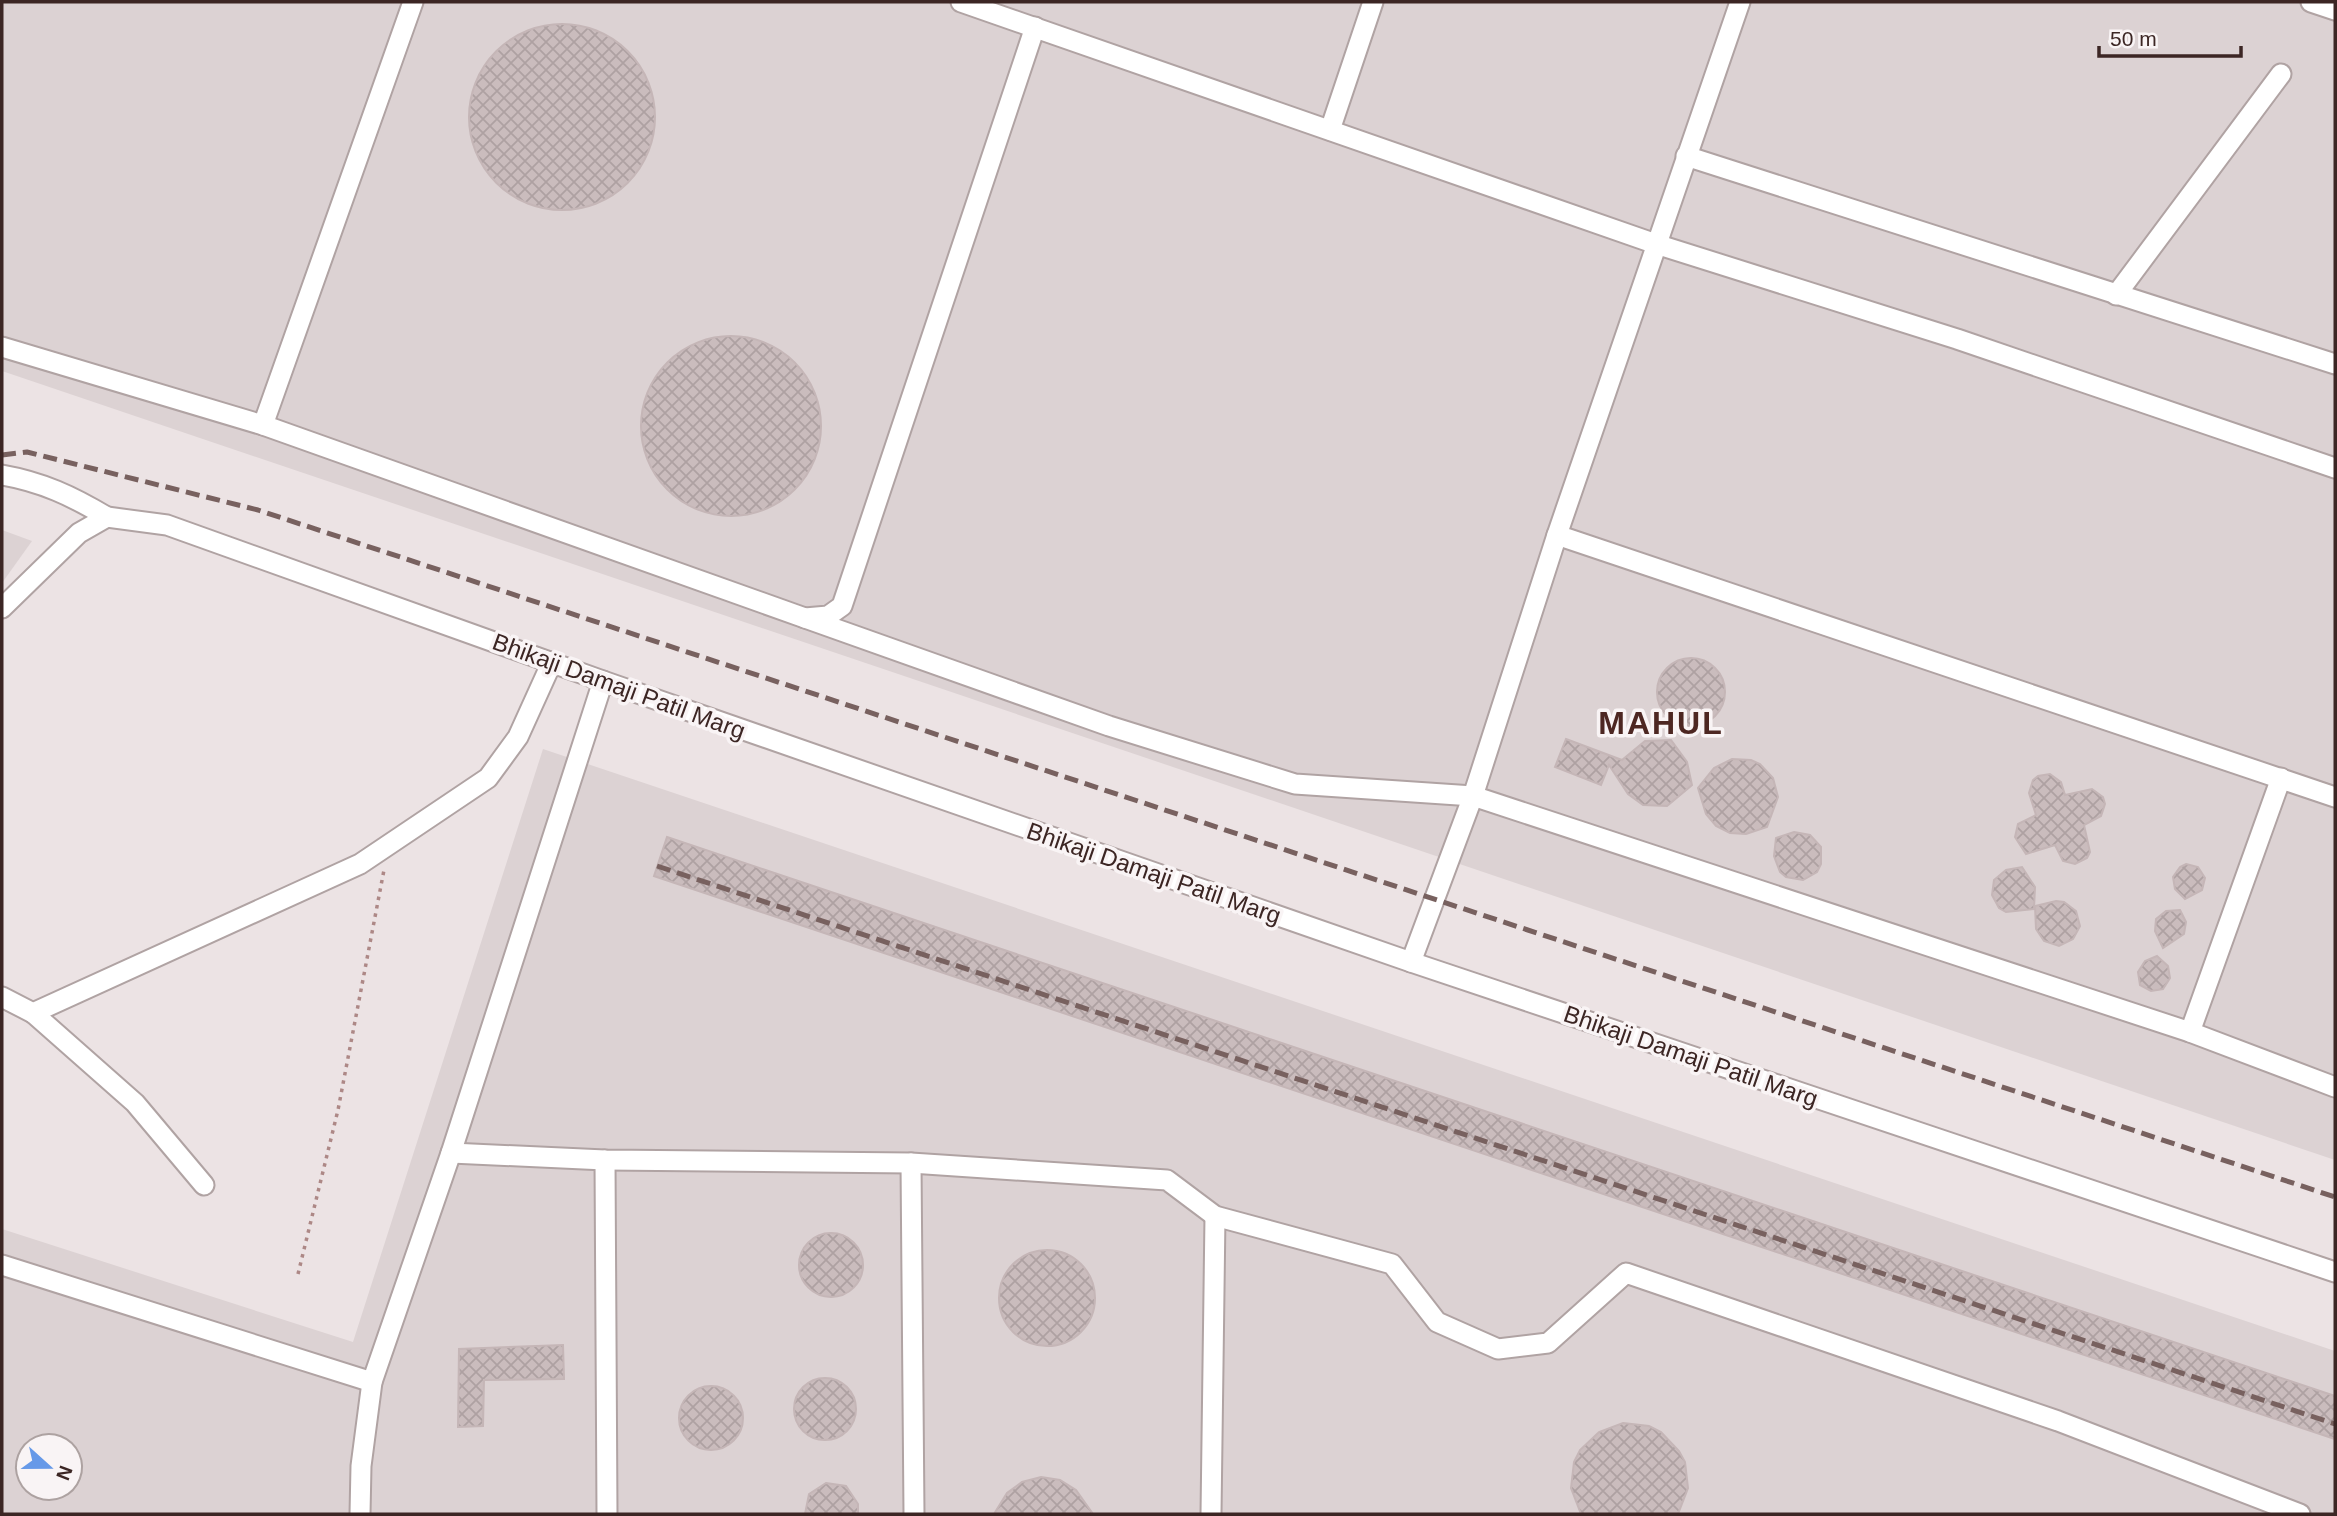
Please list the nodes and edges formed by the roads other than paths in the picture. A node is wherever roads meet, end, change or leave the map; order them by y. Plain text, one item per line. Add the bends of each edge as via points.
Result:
1 (413, 2) edge
2 (961, 2) edge
3 (1373, 2) edge
4 (1740, 2) edge
5 (2311, 2) edge
6 (2335, 10) edge
7 (1035, 27) junction
8 (2281, 74) dead end
9 (1330, 130) junction
10 (1686, 156) junction
11 (1656, 244) junction
12 (2116, 295) junction
13 (2, 347) edge
14 (2335, 364) edge
15 (263, 425) junction
16 (2335, 468) edge
17 (2, 475) edge
18 (107, 517) junction
19 (1557, 535) junction
20 (2, 608) edge
21 (805, 618) junction
22 (552, 662) junction
23 (603, 681) junction
24 (2281, 778) junction
25 (1473, 796) junction
26 (2335, 797) edge
27 (1411, 962) junction
28 (2, 997) edge
29 (33, 1013) junction
30 (2190, 1032) junction
31 (2335, 1087) edge
32 (451, 1153) junction
33 (605, 1160) junction
34 (911, 1163) junction
35 (204, 1185) dead end
36 (1215, 1216) junction
37 (2, 1265) edge
38 (2335, 1272) edge
39 (372, 1382) junction
40 (2293, 1513) edge
41 (360, 1514) edge
42 (607, 1514) edge
43 (914, 1514) edge
44 (1211, 1514) edge

1 - 15 street
2 - 7 street
3 - 9 street
4 - 10 street
5 - 6 street
7 - 9 street
7 - 21 street via 842,606 828,616
8 - 12 street
9 - 11 street
10 - 11 street
10 - 12 street
11 - 16 street via 1958,339
11 - 19 street
12 - 14 street
13 - 15 street
15 - 21 street
17 - 18 street via 39,481
18 - 20 street via 79,533
18 - 22 street, Bhikaji Damaji Patil Marg via 167,525
19 - 24 street
19 - 25 street
21 - 25 street via 1109,726 1294,784
22 - 23 street, Bhikaji Damaji Patil Marg
22 - 29 street via 518,737 488,778 360,864
23 - 27 street, Bhikaji Damaji Patil Marg
23 - 32 street
24 - 26 street
24 - 30 street
25 - 27 street
25 - 30 street
27 - 38 street, Bhikaji Damaji Patil Marg
28 - 29 street
29 - 35 street via 135,1103
30 - 31 street
32 - 33 street
32 - 39 street
33 - 34 street
33 - 42 street
34 - 36 street via 1167,1180
34 - 43 street
36 - 40 street via 1392,1264 1437,1322 1498,1349 1548,1343 1626,1273 2058,1421
36 - 44 street
37 - 39 street
39 - 41 street

